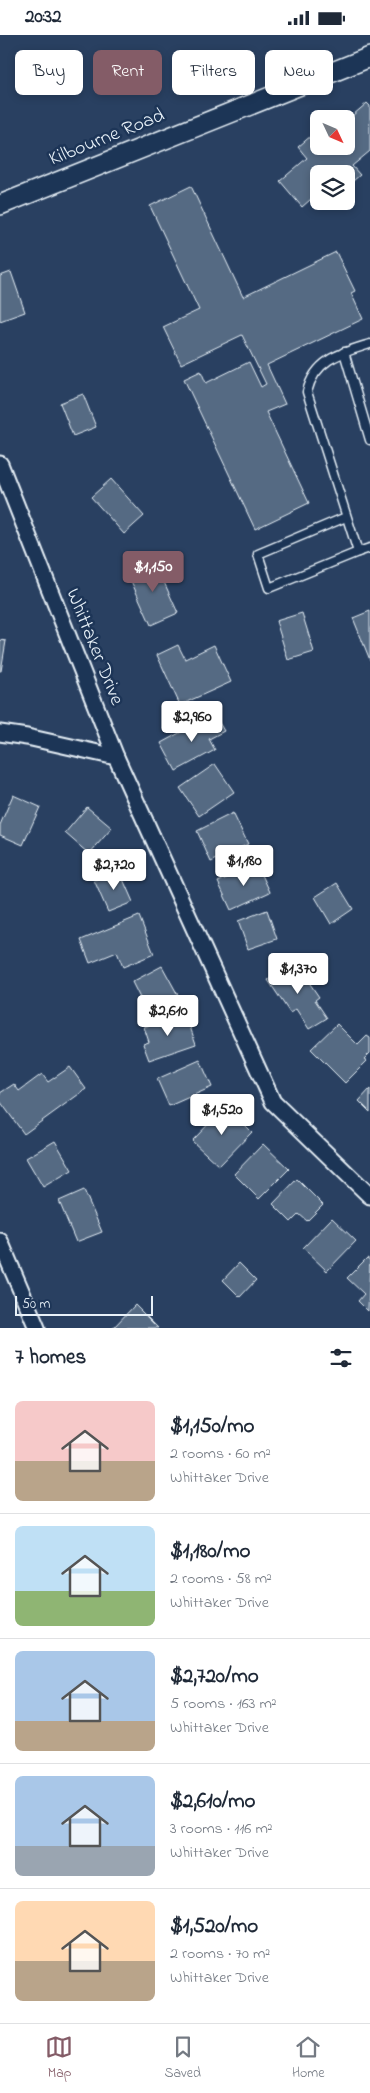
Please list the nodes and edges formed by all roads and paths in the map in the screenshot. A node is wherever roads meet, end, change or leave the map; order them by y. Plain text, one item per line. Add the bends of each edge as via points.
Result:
1 (370, 57) edge
2 (0, 205) edge
3 (370, 343) edge
4 (344, 352) junction
5 (370, 440) edge
6 (0, 464) edge
7 (346, 517) junction
8 (370, 548) edge
9 (358, 552) junction
10 (0, 733) edge
11 (116, 757) junction
12 (370, 1196) edge
13 (0, 1241) edge
14 (37, 1328) edge

1 - 2 street, Kilbourne Road
3 - 4 lane
4 - 5 lane
4 - 7 lane via 322,364 311,377 307,392
6 - 11 street, Whittaker Drive
7 - 9 lane
7 - 9 lane via 258,554 270,588
8 - 9 lane
10 - 11 street
11 - 12 street, Whittaker Drive via 273,1102
13 - 14 street

